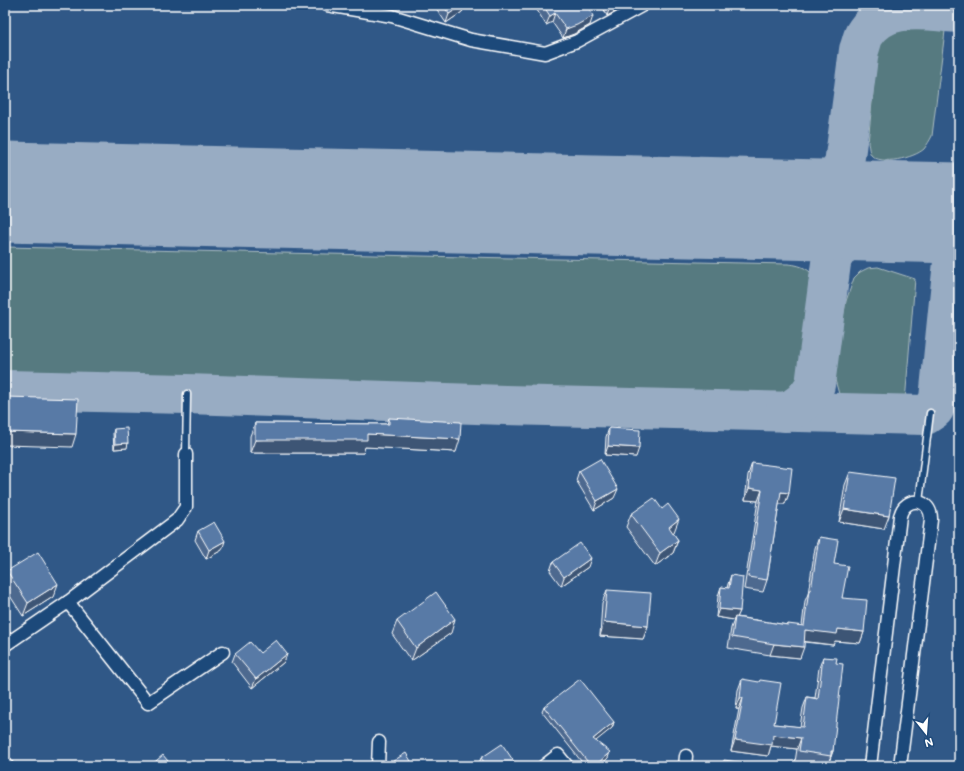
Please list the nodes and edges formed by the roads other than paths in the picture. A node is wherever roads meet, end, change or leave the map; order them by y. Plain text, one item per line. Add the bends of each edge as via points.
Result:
1 (327, 5) edge
2 (643, 5) edge
3 (187, 394) dead end
4 (930, 413) dead end
5 (186, 454) joint
6 (919, 502) junction
7 (68, 602) junction
8 (5, 646) edge
9 (223, 652) dead end
10 (379, 742) dead end
11 (5, 762) edge
12 (7, 766) edge
13 (378, 766) edge
14 (544, 766) edge
15 (568, 766) edge
16 (870, 766) edge
17 (900, 766) edge

1 - 2 street via 392,16 471,40 545,53 577,41
3 - 5 lane
4 - 6 lane
5 - 7 street via 186,507 177,520
6 - 16 street via 904,506 900,516
6 - 17 street via 927,506 931,520
7 - 8 street
7 - 9 street via 148,703
10 - 13 street
11 - 12 street
14 - 15 street via 558,755

